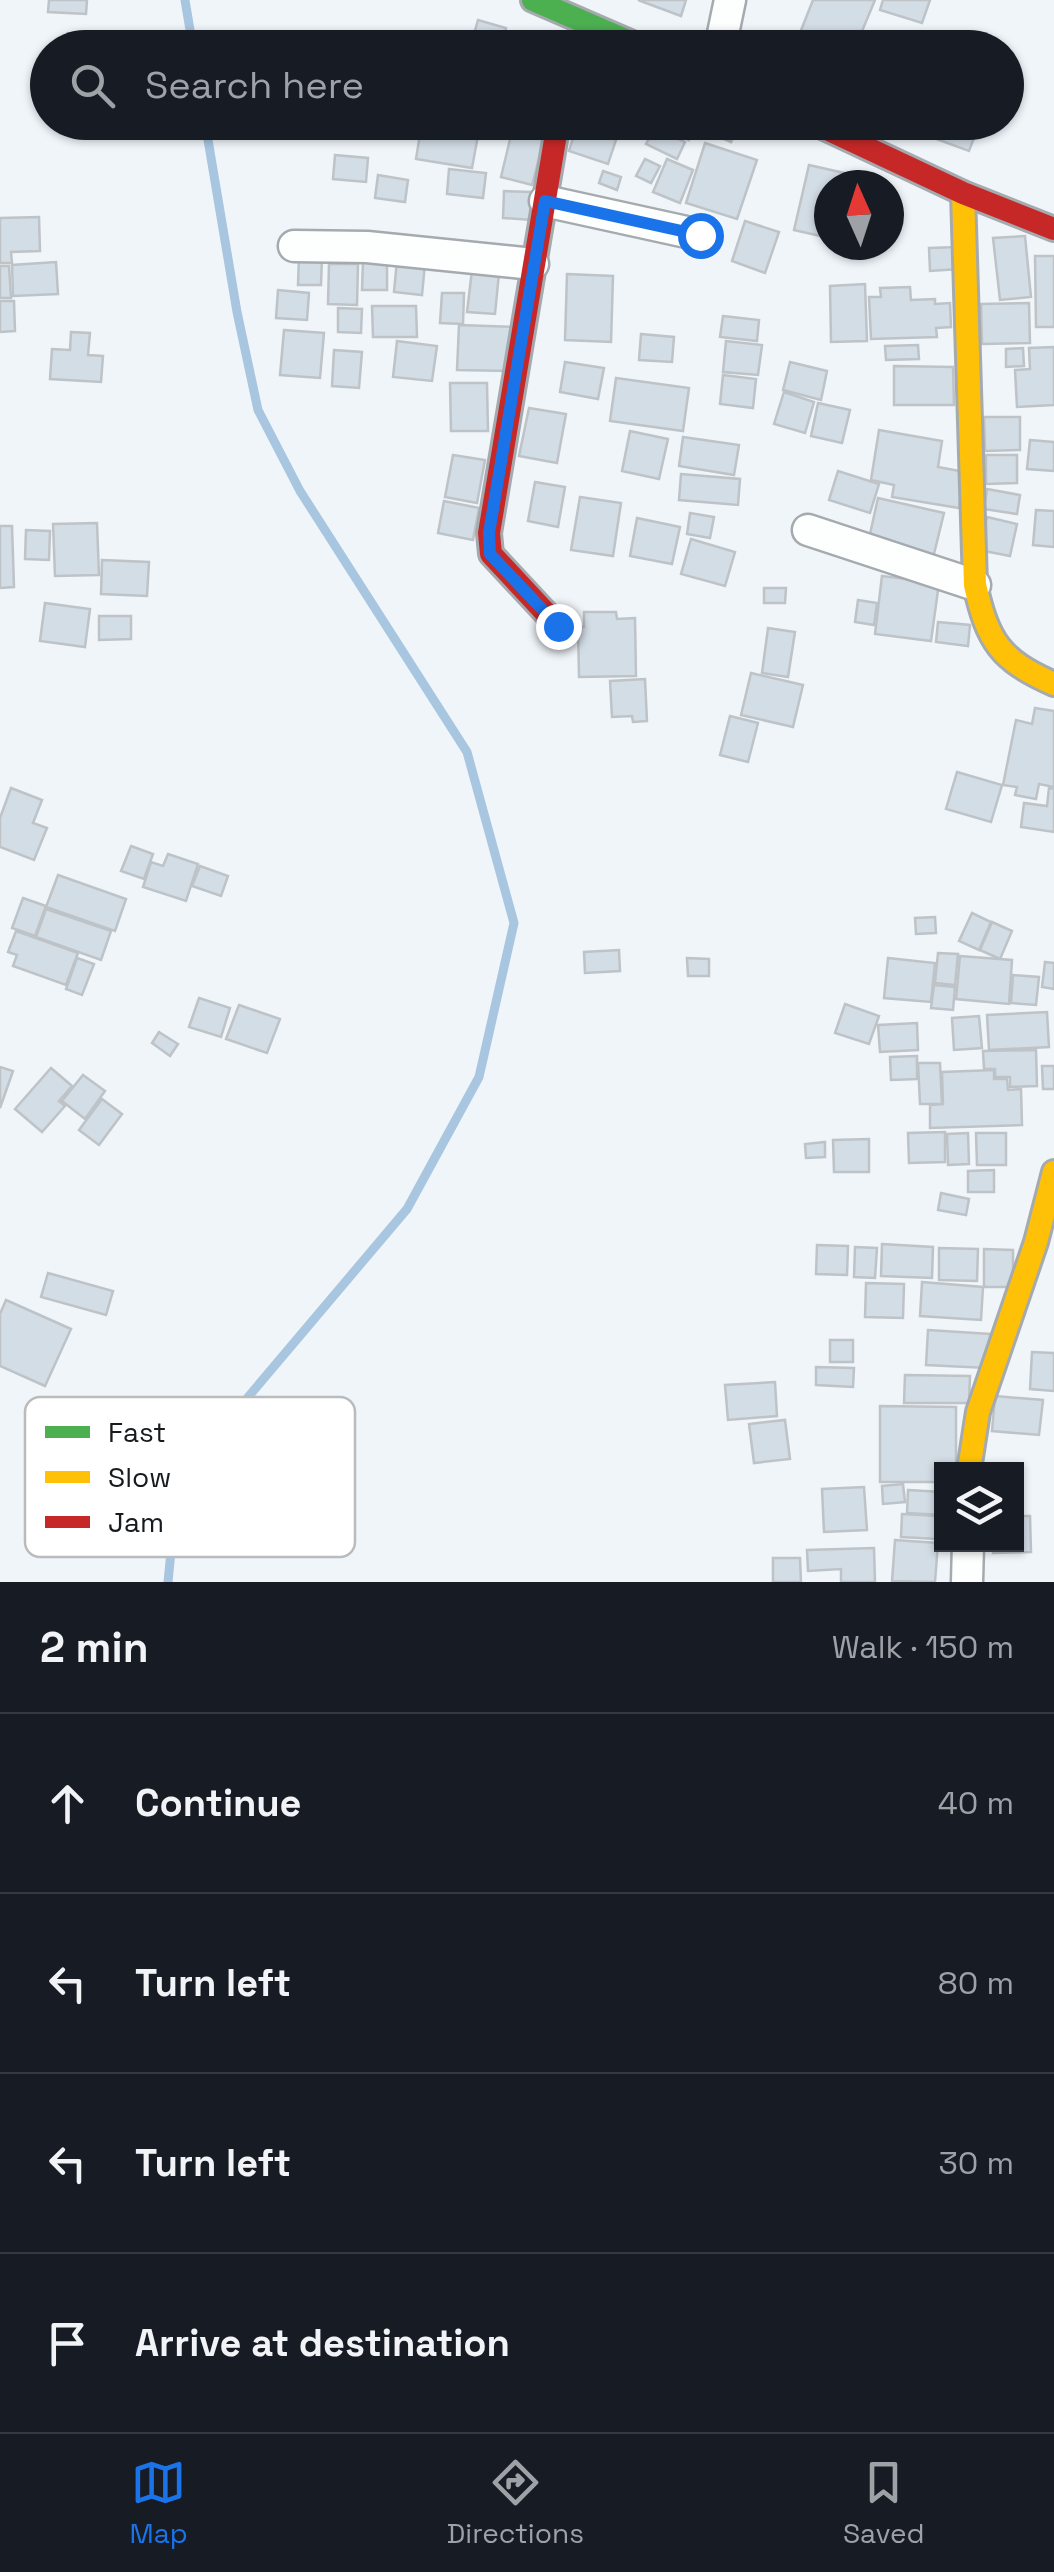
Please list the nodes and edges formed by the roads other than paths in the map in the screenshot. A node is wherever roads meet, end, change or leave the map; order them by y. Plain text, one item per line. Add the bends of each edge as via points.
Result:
1 (533, 0) edge
2 (730, 0) edge
3 (568, 30) edge
4 (724, 30) edge
5 (555, 140) edge
6 (851, 140) edge
7 (964, 193) junction
8 (545, 201) junction
9 (1054, 229) edge
10 (700, 235) dead end
11 (294, 246) dead end
12 (533, 264) junction
13 (808, 530) dead end
14 (975, 585) junction
15 (558, 626) dead end
16 (1054, 684) edge
17 (1054, 1172) edge
18 (970, 1462) edge
19 (968, 1552) edge
20 (966, 1582) edge

1 - 3 main road
2 - 4 street
5 - 8 main road
6 - 7 main road
7 - 9 main road
7 - 14 main road
8 - 10 street
8 - 12 main road
11 - 12 street
12 - 15 main road via 490,554
13 - 14 street
14 - 16 main road via 984,630 997,650 1019,670
17 - 18 main road via 978,1409
19 - 20 street

